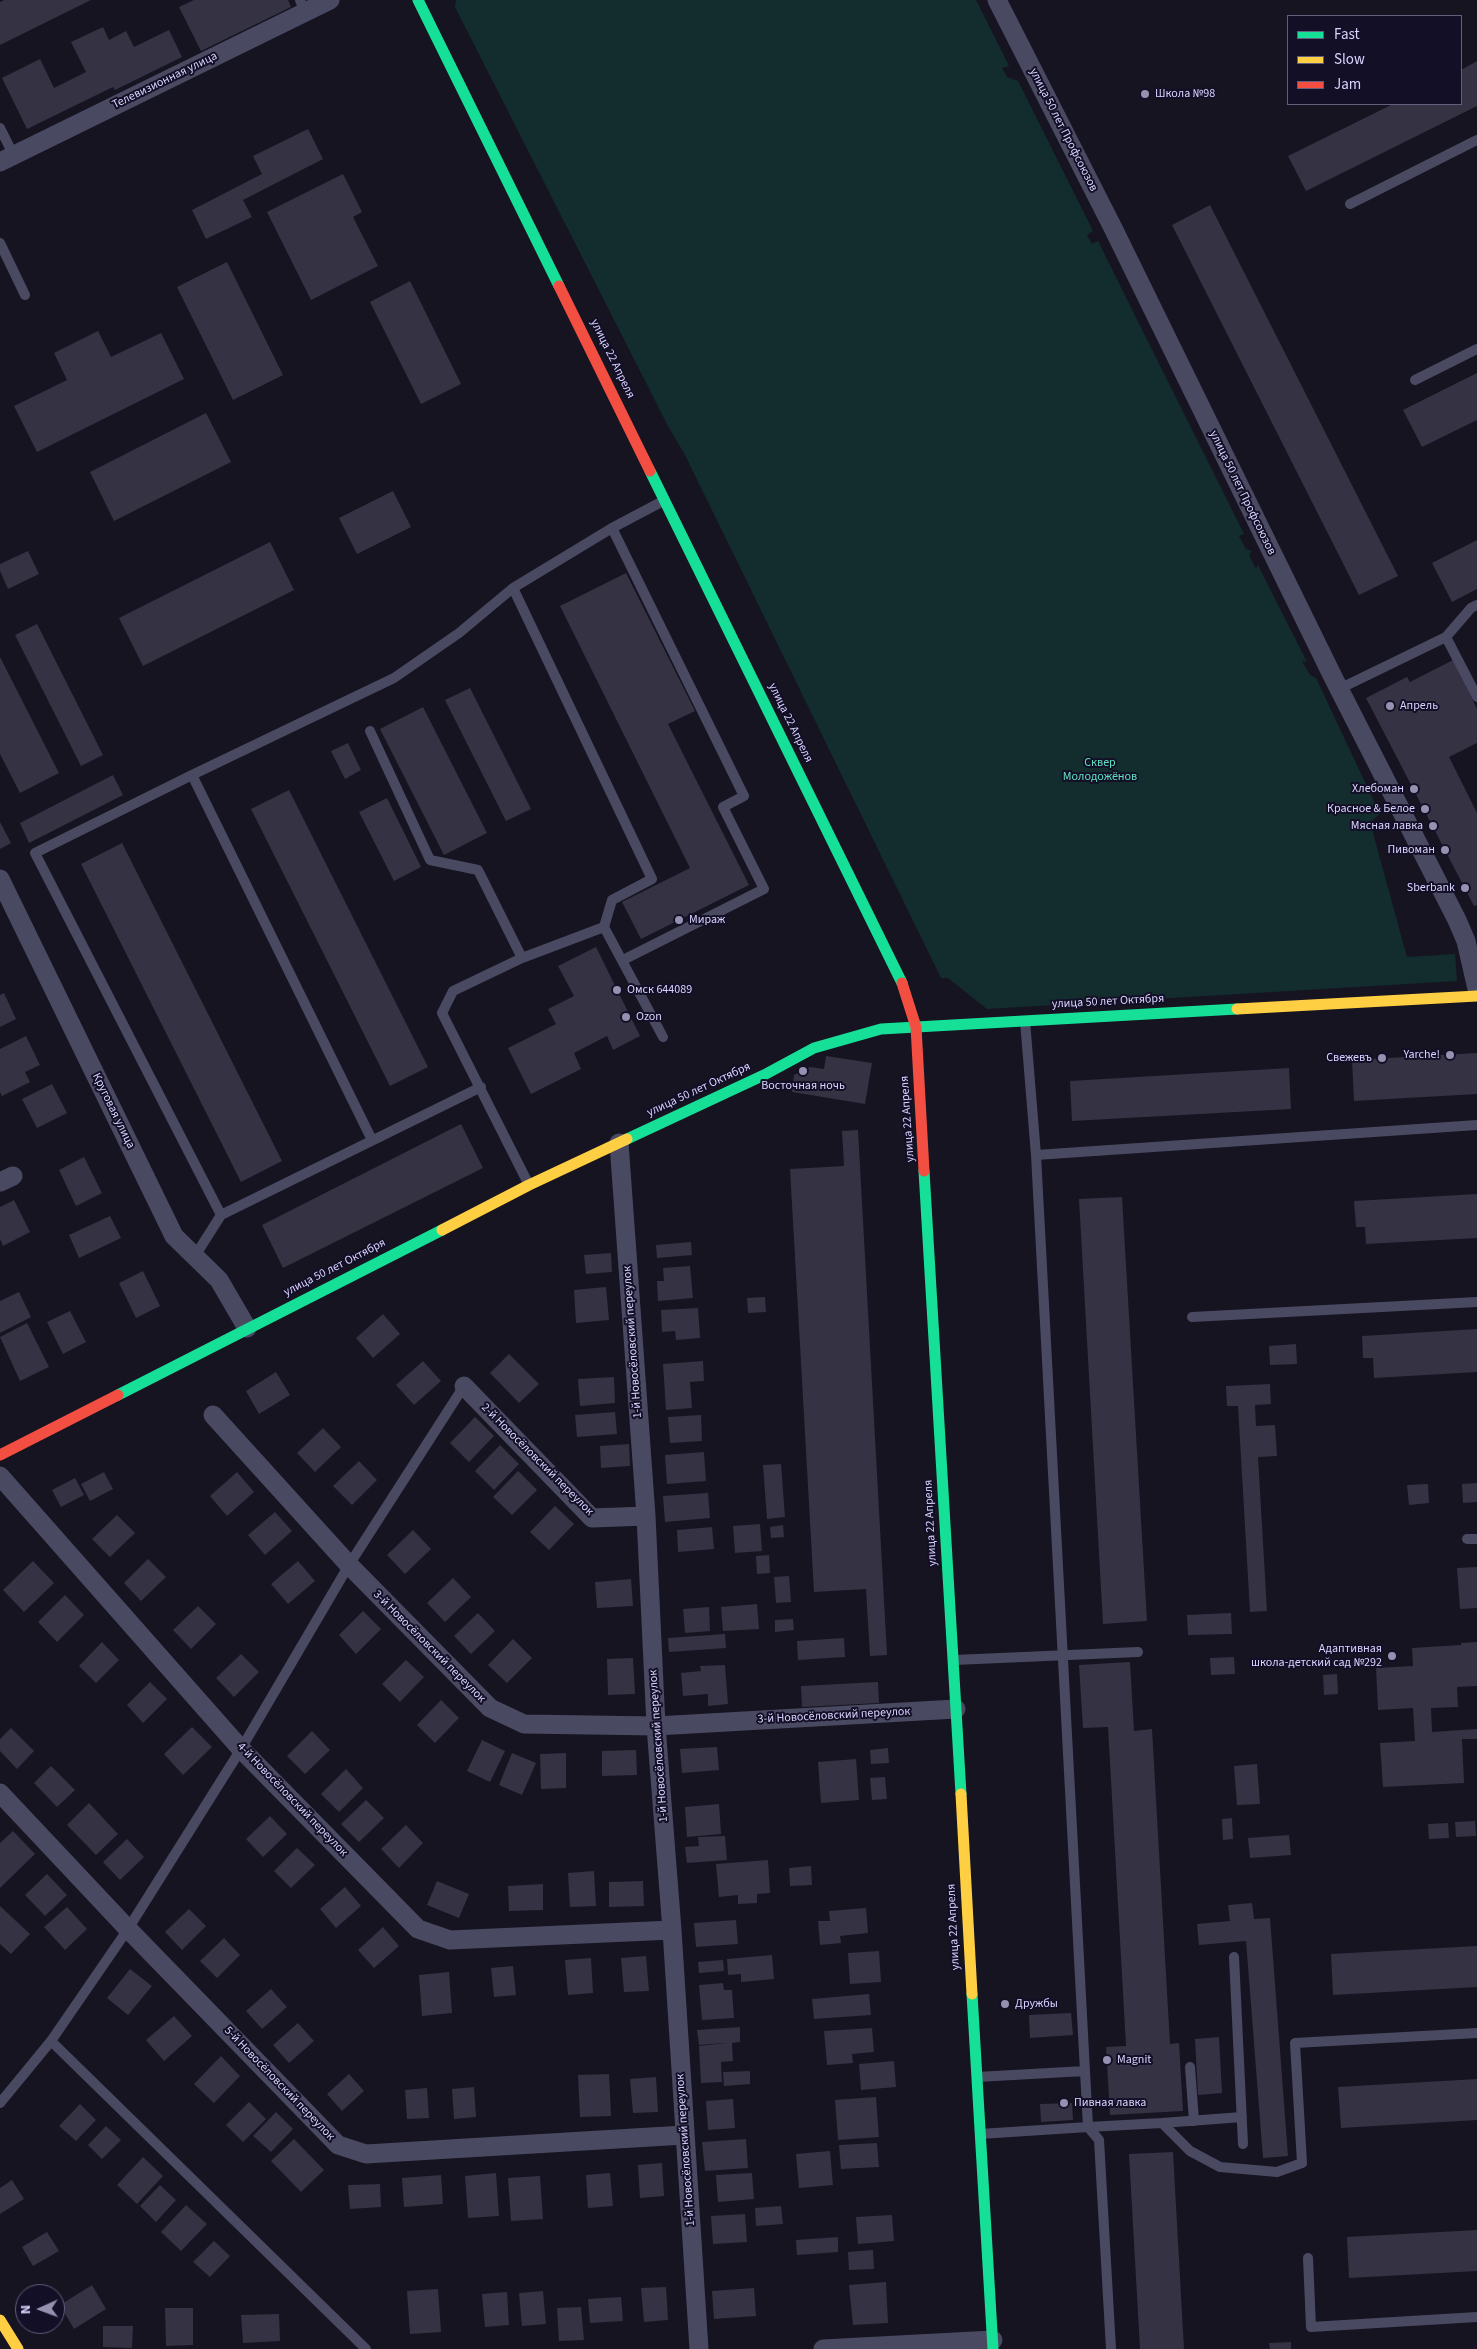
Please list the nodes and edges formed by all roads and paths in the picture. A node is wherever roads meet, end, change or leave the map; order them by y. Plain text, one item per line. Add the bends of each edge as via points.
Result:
1 (330, 0) edge
2 (418, 0) edge
3 (997, 0) edge
4 (303, 6) edge
5 (0, 128) edge
6 (1477, 140) edge
7 (7, 159) edge
8 (1350, 204) dead end
9 (0, 243) edge
10 (25, 295) dead end
11 (1477, 349) edge
12 (1415, 380) dead end
13 (666, 499) junction
14 (612, 528) junction
15 (513, 588) junction
16 (1477, 605) edge
17 (1446, 636) junction
18 (1339, 689) junction
19 (1477, 697) edge
20 (370, 732) dead end
21 (192, 775) junction
22 (0, 879) edge
23 (604, 927) junction
24 (522, 958) junction
25 (623, 960) junction
26 (1477, 989) edge
27 (1477, 996) edge
28 (1025, 1020) junction
29 (916, 1027) junction
30 (663, 1037) dead end
31 (481, 1087) junction
32 (1477, 1125) edge
33 (372, 1140) junction
34 (619, 1143) junction
35 (1036, 1155) junction
36 (529, 1186) junction
37 (221, 1215) junction
38 (196, 1256) junction
39 (1477, 1302) edge
40 (1192, 1317) dead end
41 (246, 1328) junction
42 (464, 1386) joint
43 (213, 1415) dead end
44 (0, 1455) edge
45 (0, 1476) edge
46 (646, 1516) junction
47 (349, 1566) junction
48 (1138, 1652) dead end
49 (1064, 1656) junction
50 (953, 1660) junction
51 (956, 1709) junction
52 (656, 1726) junction
53 (241, 1749) junction
54 (0, 1793) edge
55 (128, 1929) junction
56 (672, 1930) junction
57 (1234, 1957) dead end
58 (1477, 2033) edge
59 (52, 2041) junction
60 (1190, 2067) dead end
61 (1085, 2070) junction
62 (976, 2077) junction
63 (0, 2103) edge
64 (1242, 2117) junction
65 (1194, 2121) junction
66 (1162, 2123) junction
67 (1088, 2127) junction
68 (980, 2134) junction
69 (684, 2135) junction
70 (1243, 2144) dead end
71 (1308, 2258) dead end
72 (1477, 2317) edge
73 (0, 2320) edge
74 (993, 2345) edge
75 (18, 2349) edge
76 (366, 2349) edge
77 (699, 2349) edge
78 (823, 2349) edge
79 (1112, 2349) edge

1 - 4 street, Телевизионная улица
2 - 13 main road, улица 22 Апреля
3 - 18 street, улица 50 лет Профсоюзов via 1113,228
4 - 7 street, Телевизионная улица
5 - 7 lane
6 - 8 lane
9 - 10 lane
11 - 12 lane
13 - 14 lane
13 - 29 main road, улица 22 Апреля via 900,978
14 - 15 lane
14 - 25 lane via 744,796 723,807 764,889
15 - 21 lane via 459,633 394,678
15 - 23 lane via 652,879 612,900
16 - 17 lane
17 - 18 lane
17 - 19 lane
18 - 26 street, улица 50 лет Профсоюзов via 1457,920 1466,941
20 - 24 lane via 430,860 478,870
21 - 33 lane
21 - 37 lane via 35,853
22 - 38 street, Круговая улица via 174,1236
23 - 24 lane
23 - 25 lane
24 - 31 lane via 453,991 442,1012
25 - 30 lane
27 - 28 main road, улица 50 лет Октября
28 - 29 main road, улица 50 лет Октября
28 - 35 lane
29 - 34 main road, улица 50 лет Октября via 881,1029 814,1048
29 - 50 main road, улица 22 Апреля
31 - 33 lane
31 - 36 lane
32 - 35 lane
33 - 37 lane
34 - 36 main road, улица 50 лет Октября
34 - 46 street, 1-й Новосёловский переулок
35 - 49 lane
36 - 41 main road, улица 50 лет Октября
37 - 38 lane
38 - 41 street, Круговая улица via 219,1280
39 - 40 lane
41 - 44 main road, улица 50 лет Октября
42 - 46 street, 2-й Новосёловский переулок via 592,1518
42 - 47 lane
43 - 47 street, 3-й Новосёловский переулок
45 - 53 street, 4-й Новосёловский переулок
46 - 52 street, 1-й Новосёловский переулок
47 - 52 street, 3-й Новосёловский переулок via 490,1708 524,1724
47 - 53 lane
48 - 49 lane
49 - 50 lane
49 - 61 lane
50 - 51 main road, улица 22 Апреля
51 - 52 street, 3-й Новосёловский переулок
51 - 62 main road, улица 22 Апреля
52 - 56 street, 1-й Новосёловский переулок
53 - 55 lane
53 - 56 street, 4-й Новосёловский переулок via 418,1930 450,1940
54 - 55 street, 5-й Новосёловский переулок
55 - 59 lane
55 - 69 street, 5-й Новосёловский переулок via 338,2145 366,2154
56 - 69 street, 1-й Новосёловский переулок
57 - 64 lane
58 - 66 lane via 1295,2043 1302,2163 1277,2172 1220,2167 1190,2151
59 - 63 lane
59 - 76 lane
60 - 65 lane
61 - 62 lane
61 - 67 lane
62 - 68 main road, улица 22 Апреля
64 - 65 lane
64 - 70 lane
65 - 66 lane
66 - 67 lane
67 - 68 lane
67 - 79 lane via 1099,2140
68 - 74 main road, улица 22 Апреля
69 - 77 street, 1-й Новосёловский переулок
71 - 72 lane via 1311,2327
73 - 75 main road
74 - 78 street

